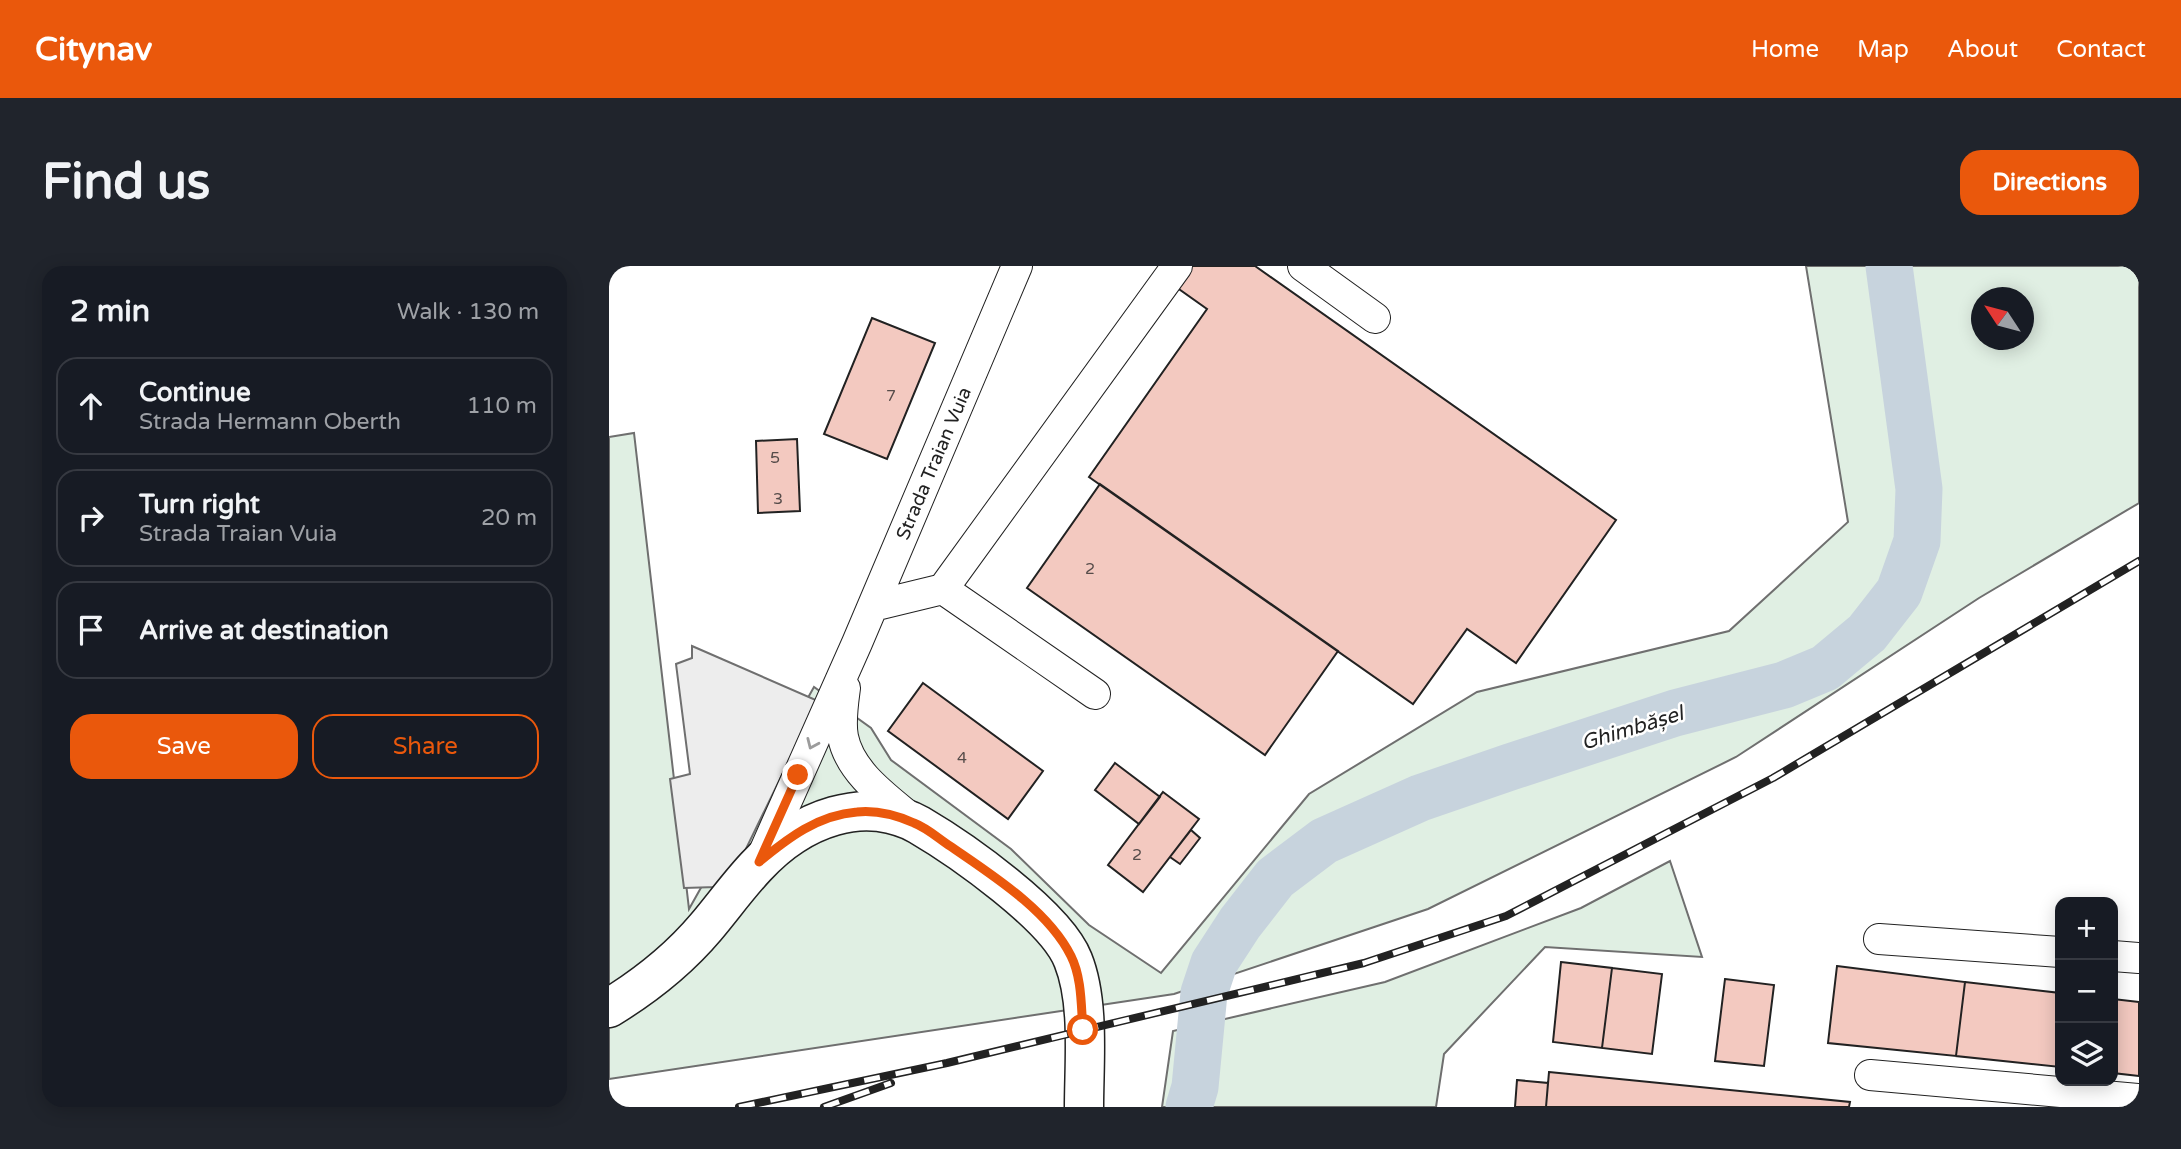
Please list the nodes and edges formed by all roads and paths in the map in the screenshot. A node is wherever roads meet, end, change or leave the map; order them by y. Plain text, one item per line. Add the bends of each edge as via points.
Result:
1 (1017, 266) edge
2 (1177, 266) edge
3 (1303, 266) edge
4 (1375, 318) dead end
5 (943, 589) junction
6 (873, 606) junction
7 (849, 660) junction
8 (1095, 694) dead end
9 (917, 824) junction
10 (759, 862) junction
11 (1879, 939) dead end
12 (2055, 952) edge
13 (2118, 956) edge
14 (2139, 958) edge
15 (609, 1008) edge
16 (1870, 1075) dead end
17 (2139, 1099) edge
18 (1084, 1107) edge

1 - 6 street, Strada Traian Vuia
2 - 5 street
3 - 4 street
5 - 6 street
5 - 8 street
6 - 7 street, Strada Traian Vuia
7 - 9 street, Strada Traian Vuia via 842,718 849,755
7 -> 10 street, Strada Traian Vuia
9 - 10 main road via 876,812 827,818 794,834
9 - 18 main road via 983,869 1059,935 1073,959 1080,985
10 - 15 main road via 678,956
11 - 12 street
13 - 14 street
16 - 17 street

